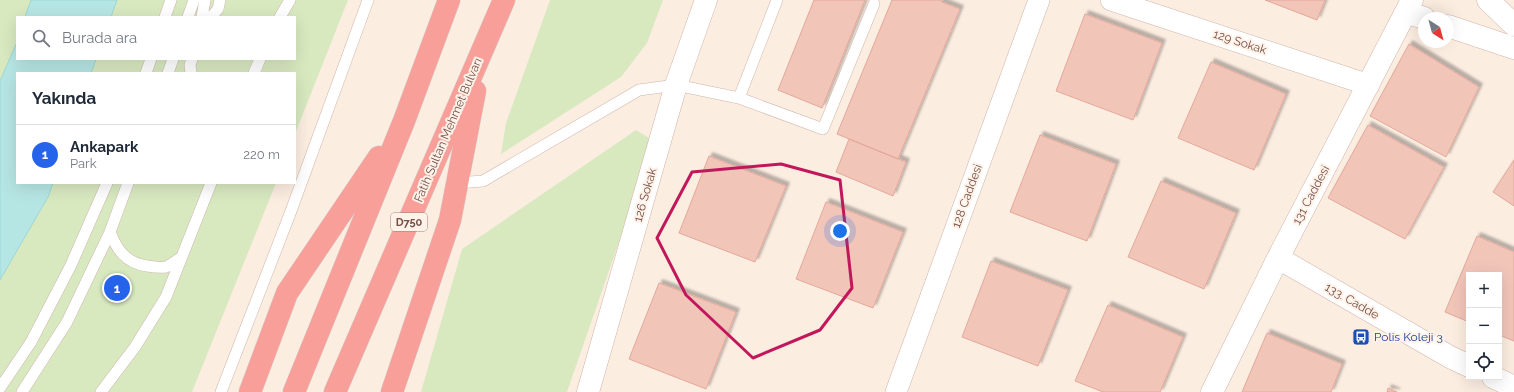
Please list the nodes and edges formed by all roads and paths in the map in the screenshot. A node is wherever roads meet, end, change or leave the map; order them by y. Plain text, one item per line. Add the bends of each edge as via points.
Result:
1 (171, 0) edge
2 (194, 0) edge
3 (205, 0) edge
4 (220, 0) edge
5 (290, 0) edge
6 (368, 0) edge
7 (449, 0) edge
8 (504, 0) edge
9 (706, 0) edge
10 (777, 0) edge
11 (1039, 0) edge
12 (1112, 0) edge
13 (1488, 0) edge
14 (874, 4) dead end
15 (1414, 10) edge
16 (165, 16) edge
17 (188, 16) edge
18 (202, 16) edge
19 (211, 16) edge
20 (281, 16) edge
21 (1514, 25) edge
22 (1454, 28) edge
23 (1514, 48) edge
24 (482, 51) junction
25 (151, 60) edge
26 (173, 60) edge
27 (192, 60) edge
28 (260, 60) edge
29 (146, 72) edge
30 (168, 72) edge
31 (191, 72) edge
32 (254, 72) edge
33 (676, 85) junction
34 (1369, 85) junction
35 (739, 98) junction
36 (404, 121) junction
37 (457, 183) junction
38 (107, 184) edge
39 (128, 184) edge
40 (210, 184) edge
41 (110, 232) junction
42 (182, 257) junction
43 (1278, 258) junction
44 (1466, 365) edge
45 (1499, 380) edge
46 (1514, 387) edge
47 (0, 388) edge
48 (22, 392) edge
49 (101, 392) edge
50 (220, 392) edge
51 (250, 392) edge
52 (294, 392) edge
53 (335, 392) edge
54 (392, 392) edge
55 (588, 392) edge
56 (896, 392) edge
57 (1212, 392) edge

1 - 16 lane
2 - 17 lane
3 - 18 lane
4 - 19 lane via 218,8
5 - 20 lane
6 - 50 lane via 291,212
7 - 36 highway
8 - 24 highway, Fatih Sultan Mehmet Bulvarı / D750
9 - 33 street, 126 Sokak
10 - 35 lane
11 - 56 street, 128 Caddesi
12 - 34 street, 129 Sokak
13 - 21 street
14 - 35 lane via 823,129
15 - 34 street, 131 Caddesi
22 - 23 street
24 - 37 highway
24 - 53 highway, Fatih Sultan Mehmet Bulvarı / D750
25 - 29 lane
26 - 30 lane
27 - 31 lane
28 - 32 lane
33 - 35 lane
33 - 37 lane via 639,90 483,181
33 - 55 street, 126 Sokak
34 - 43 street, 131 Caddesi
36 - 51 highway via 287,293
36 - 52 highway
37 - 54 highway via 450,220
38 - 47 lane via 71,265 31,342
39 - 41 lane
40 - 42 lane
41 - 42 lane via 116,248 125,258 137,264 154,268 166,266
41 - 48 lane via 67,322
42 - 49 lane via 166,297 135,347
43 - 44 street, 133. Cadde
43 - 57 street, 131 Caddesi
45 - 46 street

